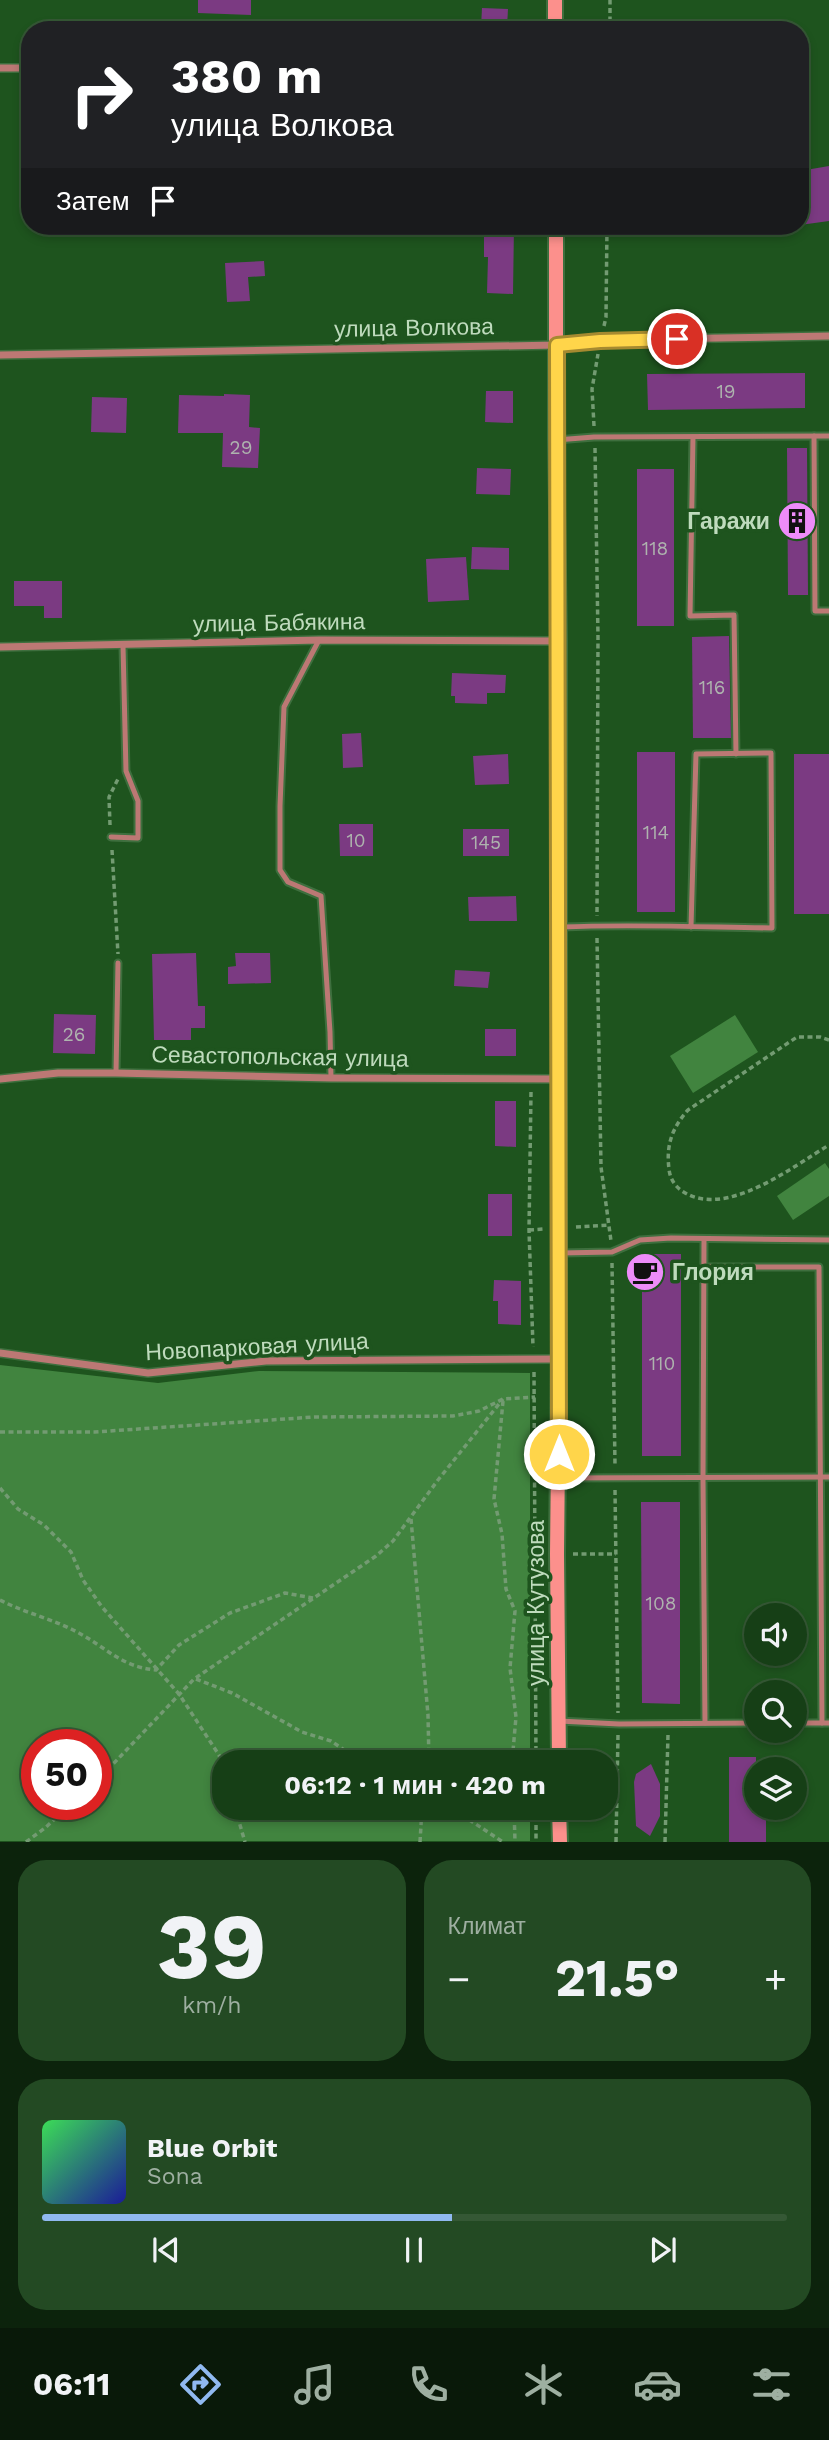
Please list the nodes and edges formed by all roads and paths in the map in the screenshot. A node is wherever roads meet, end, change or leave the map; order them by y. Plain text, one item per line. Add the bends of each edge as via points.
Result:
1 (555, 0) edge
2 (610, 0) edge
3 (555, 21) edge
4 (610, 21) edge
5 (0, 68) edge
6 (21, 68) edge
7 (556, 235) edge
8 (607, 235) edge
9 (829, 336) edge
10 (600, 341) junction
11 (557, 345) junction
12 (0, 355) edge
13 (814, 436) junction
14 (829, 436) edge
15 (594, 437) junction
16 (693, 437) junction
17 (556, 440) junction
18 (829, 611) edge
19 (319, 640) junction
20 (559, 641) junction
21 (123, 646) junction
22 (0, 647) edge
23 (736, 754) junction
24 (126, 771) junction
25 (111, 837) junction
26 (597, 925) junction
27 (559, 927) junction
28 (691, 927) junction
29 (118, 963) joint
30 (829, 1040) edge
31 (117, 1073) junction
32 (331, 1078) junction
33 (0, 1079) edge
34 (559, 1079) junction
35 (531, 1080) junction
36 (829, 1145) edge
37 (704, 1239) junction
38 (829, 1240) edge
39 (612, 1252) junction
40 (558, 1253) junction
41 (704, 1267) junction
42 (0, 1353) edge
43 (534, 1359) junction
44 (559, 1359) junction
45 (535, 1397) junction
46 (503, 1399) junction
47 (0, 1432) edge
48 (821, 1477) junction
49 (829, 1477) edge
50 (559, 1478) junction
51 (615, 1479) junction
52 (703, 1479) junction
53 (0, 1488) edge
54 (411, 1517) junction
55 (313, 1598) junction
56 (0, 1600) edge
57 (156, 1670) junction
58 (194, 1679) junction
59 (179, 1693) junction
60 (559, 1721) junction
61 (705, 1723) junction
62 (744, 1723) edge
63 (807, 1723) edge
64 (821, 1723) junction
65 (829, 1723) edge
66 (619, 1724) junction
67 (669, 1724) junction
68 (216, 1750) edge
69 (344, 1750) edge
70 (429, 1750) edge
71 (513, 1750) edge
72 (536, 1750) edge
73 (559, 1750) edge
74 (112, 1766) edge
75 (54, 1820) edge
76 (239, 1820) edge
77 (421, 1820) edge
78 (471, 1820) edge
79 (513, 1820) edge
80 (536, 1820) edge
81 (559, 1820) edge
82 (26, 1842) edge
83 (245, 1842) edge
84 (420, 1842) edge
85 (503, 1842) edge
86 (514, 1842) edge
87 (536, 1842) edge
88 (560, 1842) edge
89 (616, 1842) edge
90 (665, 1842) edge

1 - 3 main road
2 - 4 path
5 - 6 street
7 - 11 main road, улица Кутузова
8 - 10 path via 606,317
9 - 10 street, улица Волкова
10 - 11 street, улица Волкова
10 - 15 path via 592,389
11 - 12 street, улица Волкова
11 - 17 main road, улица Кутузова
13 - 14 lane
13 - 16 lane
13 - 18 lane via 815,611
15 - 16 lane
15 - 17 lane
15 - 26 path
16 - 23 lane via 690,616 734,615
17 - 20 main road, улица Кутузова
19 - 20 street, улица Бабякина
19 - 21 street, улица Бабякина
19 - 32 lane via 284,707 280,870 288,882 321,896
20 - 27 main road, улица Кутузова
21 - 22 street, улица Бабякина
21 - 24 lane
23 - 28 lane via 696,754
23 - 28 lane via 771,753 772,928
24 - 25 path via 114,782 109,797
24 - 25 lane via 138,801 138,838
25 - 29 path
26 - 27 lane
26 - 28 lane
26 - 39 path via 601,1167
27 - 34 main road, улица Кутузова
29 - 31 lane
30 - 36 path via 797,1037 688,1110 668,1142 669,1174 691,1197 736,1196
31 - 32 street, Севастопольская улица
31 - 33 street, Севастопольская улица
32 - 35 street, Севастопольская улица
34 - 35 street, Севастопольская улица
34 - 40 main road, улица Кутузова
35 - 43 path via 529,1230
37 - 38 lane
37 - 39 lane via 640,1240
37 - 41 lane
39 - 40 lane
39 - 51 path
40 - 44 main road, улица Кутузова
41 - 48 lane via 819,1267
41 - 52 lane
42 - 43 street, Новопарковая улица via 148,1373 266,1361
43 - 44 street, Новопарковая улица
43 - 45 path
44 - 50 main road, улица Кутузова
45 - 46 path
45 - 72 path
46 - 47 path via 479,1411 453,1416 314,1417 95,1432
46 - 54 path
46 - 71 path via 494,1499 506,1589 515,1611 510,1668 516,1717
48 - 49 lane
48 - 52 lane
48 - 64 lane
50 - 51 lane
50 - 60 main road, улица Кутузова
51 - 52 lane
51 - 66 path
52 - 61 lane
53 - 57 path via 18,1509 44,1525 71,1552 102,1608
54 - 55 path via 376,1556
54 - 70 path
55 - 57 path via 285,1593 230,1613 179,1646
55 - 58 path
56 - 57 path via 78,1632 119,1660
57 - 59 path
58 - 59 path
58 - 69 path via 232,1693
59 - 68 path
59 - 74 path
60 - 66 lane
60 - 73 main road, улица Кутузова
61 - 62 lane
61 - 67 lane
63 - 64 lane
64 - 65 lane
66 - 67 lane
66 - 89 path
67 - 90 path
75 - 82 path
76 - 83 path
77 - 84 path
78 - 85 path
79 - 86 path
80 - 87 path
81 - 88 main road

